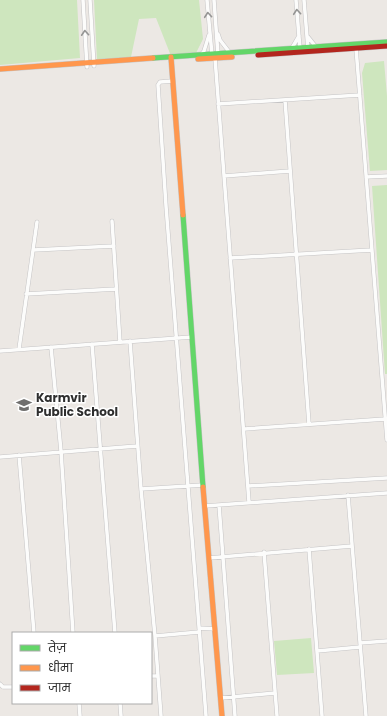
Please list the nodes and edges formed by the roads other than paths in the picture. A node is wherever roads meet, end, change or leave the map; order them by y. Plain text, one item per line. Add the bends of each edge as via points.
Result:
1 (83, 0) edge
2 (90, 0) edge
3 (207, 0) edge
4 (214, 0) edge
5 (296, 0) edge
6 (304, 0) edge
7 (210, 28) junction
8 (216, 30) junction
9 (299, 35) junction
10 (307, 36) junction
11 (387, 42) edge
12 (356, 46) junction
13 (387, 46) edge
14 (316, 47) junction
15 (291, 49) junction
16 (300, 50) junction
17 (308, 50) junction
18 (230, 53) junction
19 (200, 56) junction
20 (215, 56) junction
21 (172, 59) junction
22 (94, 64) junction
23 (87, 65) junction
24 (0, 72) edge
25 (173, 81) junction
26 (360, 95) junction
27 (285, 100) junction
28 (218, 104) junction
29 (290, 171) junction
30 (224, 176) junction
31 (387, 176) edge
32 (366, 177) junction
33 (112, 221) dead end
34 (37, 222) dead end
35 (114, 246) junction
36 (33, 250) junction
37 (372, 250) junction
38 (297, 254) junction
39 (230, 258) junction
40 (116, 289) junction
41 (26, 294) junction
42 (192, 337) junction
43 (176, 339) junction
44 (130, 341) junction
45 (120, 342) junction
46 (92, 344) junction
47 (51, 347) junction
48 (19, 349) junction
49 (0, 350) edge
50 (385, 419) junction
51 (309, 424) junction
52 (244, 429) junction
53 (387, 440) edge
54 (137, 446) junction
55 (100, 449) junction
56 (61, 451) junction
57 (19, 455) junction
58 (0, 457) edge
59 (387, 478) edge
60 (203, 485) junction
61 (188, 486) junction
62 (248, 486) junction
63 (141, 489) junction
64 (387, 493) edge
65 (348, 495) junction
66 (249, 502) junction
67 (219, 505) junction
68 (205, 506) junction
69 (352, 546) junction
70 (309, 549) junction
71 (264, 552) junction
72 (222, 556) junction
73 (209, 558) junction
74 (216, 629) junction
75 (199, 630) junction
76 (34, 632) edge
77 (73, 632) edge
78 (115, 632) edge
79 (156, 636) junction
80 (387, 641) edge
81 (360, 645) junction
82 (317, 651) junction
83 (152, 676) edge
84 (158, 676) junction
85 (0, 684) edge
86 (12, 687) edge
87 (275, 693) junction
88 (234, 696) junction
89 (221, 698) junction
90 (79, 704) edge
91 (120, 704) edge
92 (80, 716) edge
93 (121, 716) edge
94 (161, 716) edge
95 (206, 716) edge
96 (222, 716) edge
97 (235, 716) edge
98 (277, 716) edge
99 (322, 716) edge
100 (366, 716) edge

23 -> 1 street
2 - 22 street
7 -> 3 street
4 - 8 street
9 -> 5 street
6 - 10 street
7 - 19 street via 208,40
7 - 20 street
8 - 18 street
8 - 20 street
9 - 15 street
9 - 16 street
10 - 14 street
10 - 17 street
11 - 12 street
12 - 13 street
12 - 14 street
12 - 17 street
12 - 26 street
14 - 17 street
15 - 16 street
15 - 18 street
16 - 17 street
16 - 20 street
18 - 20 street
19 - 20 street
19 - 21 street
20 - 21 street
20 - 28 street
21 - 22 street
21 - 25 street
22 - 23 street
23 - 24 street
25 - 42 street
25 - 43 street via 160,82 158,85
26 - 27 street
26 - 32 street
27 - 28 street
27 - 29 street
28 - 30 street
29 - 30 street
29 - 38 street
30 - 39 street
31 - 32 street
32 - 37 street
33 - 35 street
34 - 36 street
35 - 36 street
35 - 40 street
36 - 41 street
37 - 38 street
37 - 50 street
38 - 39 street
38 - 51 street
39 - 52 street
40 - 41 street
40 - 45 street
41 - 48 street
42 - 43 street
42 - 60 street
43 - 44 street
43 - 61 street
44 - 45 street
44 - 54 street
45 - 46 street
46 - 47 street
46 - 55 street
47 - 48 street
47 - 56 street
48 - 49 street
50 - 51 street
50 - 53 street
51 - 52 street
52 - 62 street
54 - 55 street
54 - 63 street
55 - 56 street
55 - 78 street
56 - 57 street
56 - 77 street
57 - 58 street
57 - 76 street
59 - 62 street
60 - 61 street
60 - 68 street
61 - 63 street
61 - 75 street
62 - 66 street
63 - 79 street
64 - 65 street
65 - 66 street
65 - 69 street
66 - 67 street
67 - 68 street
67 - 72 street
68 - 73 street
69 - 70 street
69 - 81 street
70 - 71 street
70 - 82 street
71 - 72 street
71 - 87 street
72 - 73 street
72 - 88 street
73 - 74 street
74 - 75 street
74 - 89 street
75 - 79 street
75 - 95 street
79 - 84 street
80 - 81 street
81 - 82 street
81 - 100 street
82 - 99 street
83 - 84 street
84 - 94 street
85 - 86 street via 3,687
87 - 88 street
87 - 98 street
88 - 89 street
88 - 97 street
89 - 96 street
90 - 92 street
91 - 93 street

